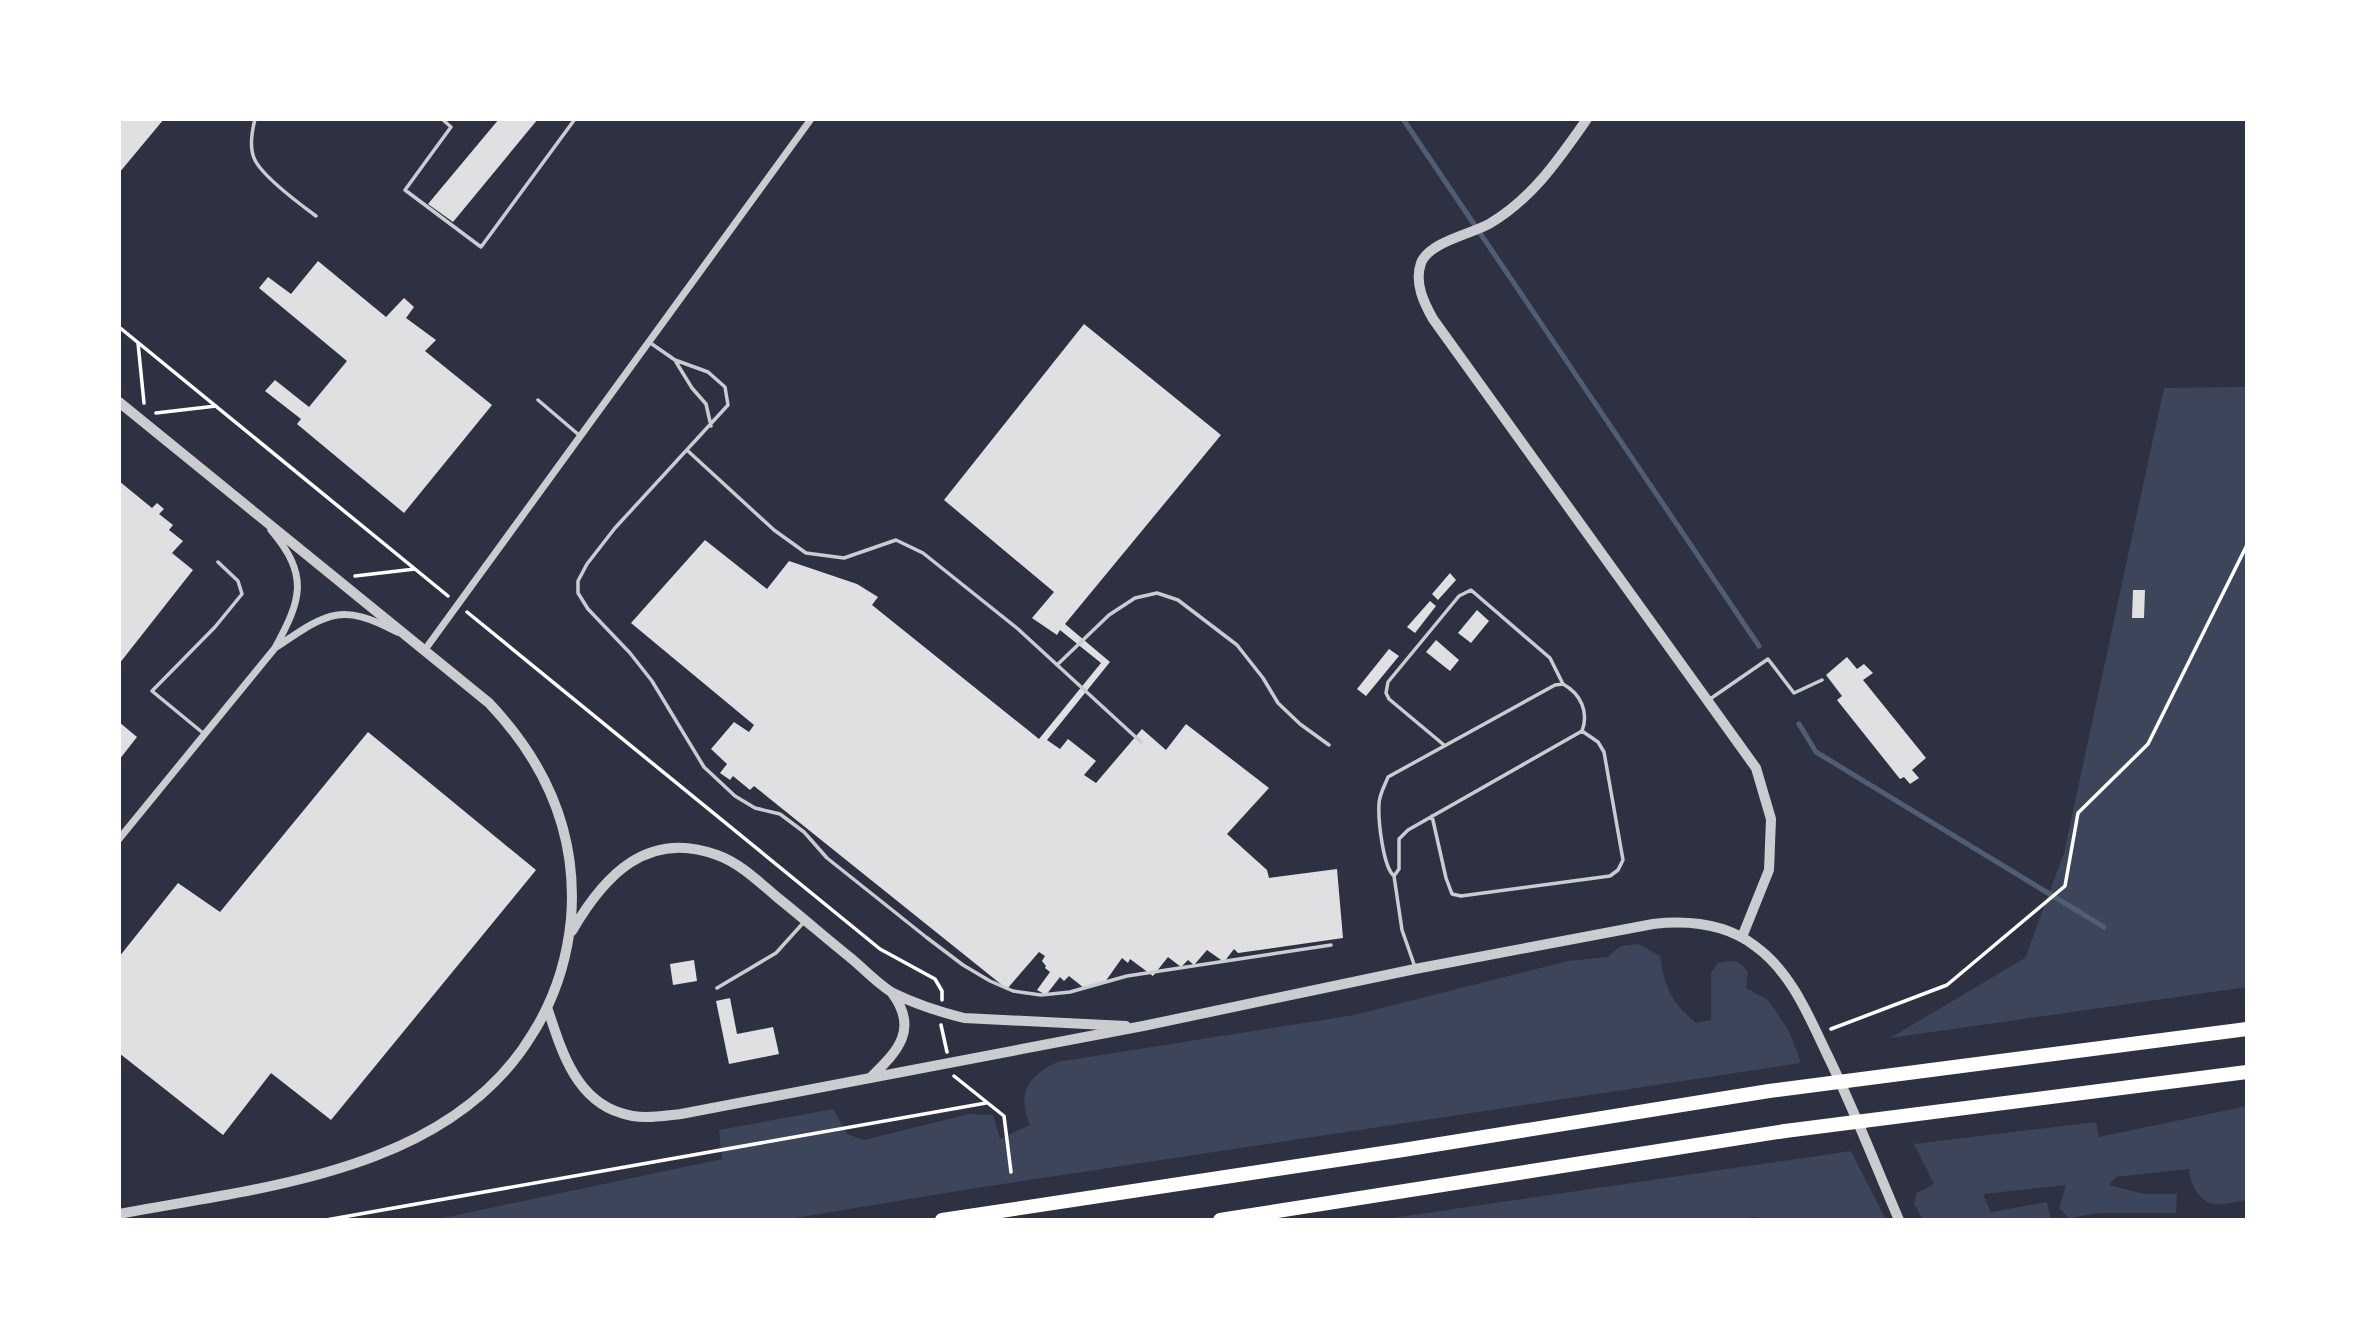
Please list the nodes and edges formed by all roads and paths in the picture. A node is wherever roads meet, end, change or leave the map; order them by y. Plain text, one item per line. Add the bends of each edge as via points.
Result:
1 (255, 119) edge
2 (442, 119) edge
3 (575, 119) edge
4 (811, 119) edge
5 (1587, 119) edge
6 (316, 216) dead end
7 (119, 327) edge
8 (649, 342) junction
9 (138, 343) junction
10 (675, 360) junction
11 (538, 400) dead end
12 (119, 402) edge
13 (216, 406) junction
14 (155, 413) dead end
15 (145, 414) dead end
16 (711, 426) junction
17 (581, 436) junction
18 (688, 451) junction
19 (256, 514) junction
20 (2247, 545) edge
21 (218, 562) dead end
22 (415, 569) junction
23 (341, 583) junction
24 (458, 604) junction
25 (410, 639) junction
26 (275, 648) junction
27 (424, 651) junction
28 (1057, 665) junction
29 (1822, 680) dead end
30 (1563, 684) junction
31 (1708, 701) junction
32 (1583, 731) junction
33 (205, 734) junction
34 (1140, 742) dead end
35 (1329, 745) dead end
36 (1444, 745) junction
37 (1432, 816) junction
38 (119, 839) edge
39 (1394, 876) junction
40 (805, 920) junction
41 (570, 934) junction
42 (1742, 937) junction
43 (1331, 945) dead end
44 (1415, 969) junction
45 (717, 988) dead end
46 (892, 992) junction
47 (548, 1010) junction
48 (941, 1012) junction
49 (1143, 1026) junction
50 (2247, 1029) edge
51 (1818, 1034) junction
52 (950, 1062) junction
53 (2247, 1072) edge
54 (870, 1078) junction
55 (987, 1103) junction
56 (1011, 1172) dead end
57 (119, 1214) edge
58 (326, 1220) edge
59 (942, 1220) edge
60 (1220, 1220) edge
61 (1899, 1220) edge

1 - 6 lane via 254,161
2 - 3 lane via 451,127 405,190 481,247
4 - 8 street
5 - 31 street via 1552,168 1515,206 1488,224 1438,246 1422,262 1423,301
7 - 9 path
8 - 10 lane
8 - 17 street
9 - 13 path
9 - 15 path
10 - 16 lane via 706,404
10 - 16 lane via 708,372 725,387 728,405
11 - 17 lane
12 - 19 street
13 - 14 path
13 - 22 path
16 - 18 lane
17 - 24 street
18 - 28 lane via 774,530 806,553 844,558 896,540 923,552
18 - 43 lane via 601,546 578,581 578,593 652,681 704,767 735,796 755,808 780,814 827,858 963,965 1013,990 1041,995 1070,992 1127,976
19 - 23 street
19 - 26 street via 286,550 299,592
20 - 51 path via 2148,744 2078,813 2065,886 1947,985
21 - 33 lane via 238,581 242,594 152,691
22 - 23 path via 346,577
22 - 24 path
23 - 25 street
24 - 27 street
24 - 48 path via 880,949 935,979 943,991
25 - 26 street via 370,620 336,613
25 - 27 street
26 - 33 street
27 - 41 street via 510,726 545,778 567,842
28 - 34 lane
28 - 35 lane via 1109,615 1135,598 1157,593 1178,600 1237,645 1278,703
29 - 31 lane via 1794,693 1769,659
30 - 32 lane via 1582,704 1586,715
30 - 36 lane
30 - 36 lane via 1550,658 1471,590 1459,596 1388,682 1386,693
31 - 42 street via 1756,768 1772,819 1769,870
32 - 37 lane
32 - 37 lane via 1604,752 1623,860 1610,876 1452,894
33 - 38 street
36 - 39 lane via 1388,777 1378,802 1388,871
37 - 39 lane via 1399,839 1399,869
39 - 44 lane via 1402,930
40 - 41 street via 749,873 719,855 666,849 639,857 616,872 593,896
40 - 45 lane via 776,953
40 - 46 street
41 - 47 street
42 - 44 street via 1709,925 1670,922
42 - 51 street via 1790,983
44 - 49 street
46 - 48 street
46 - 54 street via 904,1020 901,1044
47 - 54 street via 573,1074 594,1098 620,1113 647,1117 681,1114
47 - 57 street via 525,1047 487,1090 426,1133 330,1171
48 - 49 street via 964,1018
48 - 52 path
49 - 52 street
50 - 59 highway via 1769,1091
51 - 61 street
52 - 54 street
52 - 55 path via 954,1078
53 - 60 highway via 1785,1130
55 - 56 path via 1004,1116
55 - 58 path

